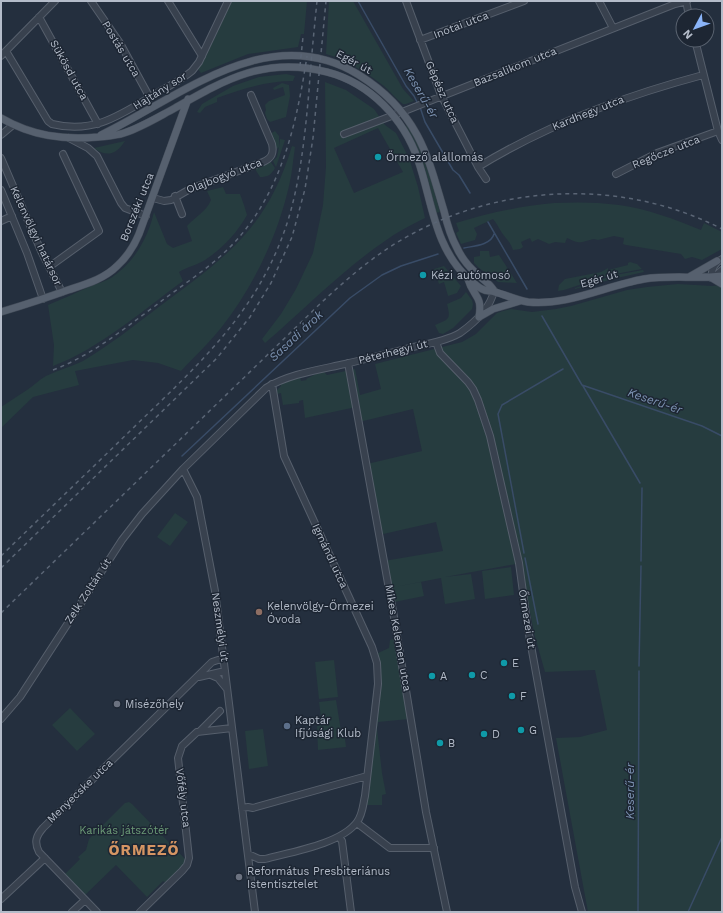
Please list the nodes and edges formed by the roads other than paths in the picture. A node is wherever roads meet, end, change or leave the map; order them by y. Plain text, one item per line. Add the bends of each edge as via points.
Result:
1 (55, 1) edge
2 (91, 1) edge
3 (168, 1) edge
4 (228, 1) edge
5 (406, 1) edge
6 (524, 1) edge
7 (599, 1) edge
8 (686, 1) edge
9 (39, 17) junction
10 (614, 28) junction
11 (420, 40) junction
12 (697, 48) edge
13 (6, 51) junction
14 (1, 56) edge
15 (202, 56) junction
16 (703, 75) junction
17 (197, 84) junction
18 (251, 95) dead end
19 (441, 95) junction
20 (150, 98) junction
21 (188, 100) junction
22 (402, 112) junction
23 (393, 115) junction
24 (1, 118) edge
25 (98, 124) junction
26 (13, 125) junction
27 (718, 131) junction
28 (344, 134) dead end
29 (1, 135) edge
30 (99, 136) junction
31 (69, 138) junction
32 (722, 140) edge
33 (63, 154) dead end
34 (1, 158) edge
35 (478, 167) junction
36 (616, 174) dead end
37 (486, 179) dead end
38 (1, 190) edge
39 (175, 196) junction
40 (153, 198) junction
41 (182, 214) dead end
42 (12, 216) junction
43 (146, 216) junction
44 (1, 221) edge
45 (720, 260) edge
46 (49, 267) junction
47 (722, 270) edge
48 (722, 276) edge
49 (467, 277) junction
50 (689, 277) junction
51 (712, 278) junction
52 (722, 284) edge
53 (494, 291) junction
54 (62, 292) junction
55 (42, 299) junction
56 (521, 301) junction
57 (1, 312) edge
58 (479, 317) junction
59 (436, 342) junction
60 (348, 363) junction
61 (272, 384) junction
62 (183, 469) junction
63 (224, 658) junction
64 (225, 671) junction
65 (211, 675) junction
66 (197, 677) junction
67 (228, 690) junction
68 (220, 711) dead end
69 (1, 719) edge
70 (232, 728) junction
71 (200, 731) junction
72 (367, 776) junction
73 (242, 808) junction
74 (357, 823) junction
75 (339, 837) junction
76 (434, 848) junction
77 (248, 854) junction
78 (45, 858) junction
79 (259, 859) junction
80 (249, 867) junction
81 (1, 899) edge
82 (85, 900) junction
83 (72, 912) edge
84 (97, 912) edge
85 (140, 912) edge
86 (255, 912) edge
87 (351, 912) edge
88 (447, 912) edge
89 (582, 912) edge

1 - 9 street
2 - 20 street, Postás utca via 120,43
3 - 15 street
4 - 15 street, Hajtány sor
5 - 11 street, Gépész utca
6 - 11 street, Inotai utca
7 - 10 street
8 - 10 street, Bazsalikom utca
9 - 13 street
9 - 25 street, Sükösd utca
10 - 19 street, Bazsalikom utca
11 - 19 street, Gépész utca
12 - 16 street
13 - 14 street
13 - 25 street, Hajtány sor via 52,124
15 - 20 street, Hajtány sor via 189,74
16 - 27 street
16 - 35 street, Kardhegy utca via 624,98 580,115 506,150
17 - 21 main road, Borszéki utca
17 - 22 main road, Egér út via 252,60 286,55 305,56 334,62 352,70 384,93
17 - 30 main road, Egér út
18 - 39 street, Olajbogyó utca via 272,144 270,158
19 - 22 street, Bazsalikom utca
19 - 35 street, Gépész utca
20 - 25 street, Hajtány sor via 116,118
21 - 23 main road, Egér út via 249,72 273,67 296,67 327,72 348,80 374,96
21 - 30 main road, Egér út via 134,129 113,136
21 - 40 main road, Borszéki utca
22 - 23 street, Bazsalikom utca
22 - 53 main road, Egér út via 424,148 456,247 462,258
23 - 28 street, Bazsalikom utca
23 - 49 main road, Egér út via 406,133 418,158 442,242 453,261
24 - 26 main road, Egér út
26 - 29 street
26 - 31 main road, Egér út via 46,136
27 - 32 street
27 - 36 street, Regőcze utca via 657,153
30 - 31 main road, Egér út
31 - 43 street via 94,151 125,208
33 - 46 street via 100,231
34 - 46 street, Kelenvölgyi határsor
35 - 37 street, Gépész utca
38 - 42 street
39 - 40 street, Olajbogyó utca via 164,201
39 - 41 street
40 - 43 main road, Borszéki utca
42 - 44 street
42 - 55 street
43 - 54 main road, Borszéki utca via 136,242 118,266 105,276
45 - 50 main road
45 - 51 street via 712,271
46 - 54 street, Kelenvölgyi határsor
47 - 51 street
48 - 51 main road, Egér út
49 - 53 main road, Egér út via 482,289
49 - 58 main road via 481,306
50 - 51 main road, Egér út
50 - 56 main road, Egér út via 644,279 560,301
51 - 52 main road, Egér út
53 - 56 main road, Egér út
53 - 58 street, Péterhegyi út via 490,302
54 - 55 main road, Borszéki utca
55 - 57 main road, Borszéki utca
56 - 58 main road via 493,309
58 - 59 street, Péterhegyi út via 460,333
59 - 60 street, Péterhegyi út
59 - 89 street, Őrmezei út via 440,353 473,389 490,436 519,563 530,640 575,887
60 - 61 street, Péterhegyi út
60 - 76 street, Mikes Kelemen utca
61 - 62 street
61 - 72 street, Igmándi utca via 284,456 369,640 377,663 378,684
62 - 63 street, Neszmélyi út via 197,497 215,591
62 - 69 street, Zelk Zoltán út via 122,540 20,697
63 - 64 street, Neszmélyi út
63 - 66 street, Menyecske utca via 212,662
64 - 65 street
64 - 67 street, Neszmélyi út
65 - 66 street
65 - 67 street via 218,678
66 - 78 street, Menyecske utca via 39,833 36,844
67 - 70 street, Neszmélyi út
68 - 71 street, Vőfély utca
70 - 71 street
70 - 73 street, Neszmélyi út
71 - 85 street, Vőfély utca via 182,746 178,758 189,861
72 - 73 street via 253,808
72 - 74 street, Igmándi utca via 362,813
73 - 77 street, Neszmélyi út
74 - 75 street
74 - 76 street via 390,848
75 - 79 street
75 - 87 street via 342,841
76 - 88 street, Mikes Kelemen utca
77 - 79 street
77 - 80 street, Neszmélyi út
78 - 81 street
78 - 82 street, Menyecske utca
79 - 80 street
80 - 86 street, Neszmélyi út
82 - 83 street
82 - 84 street, Menyecske utca

